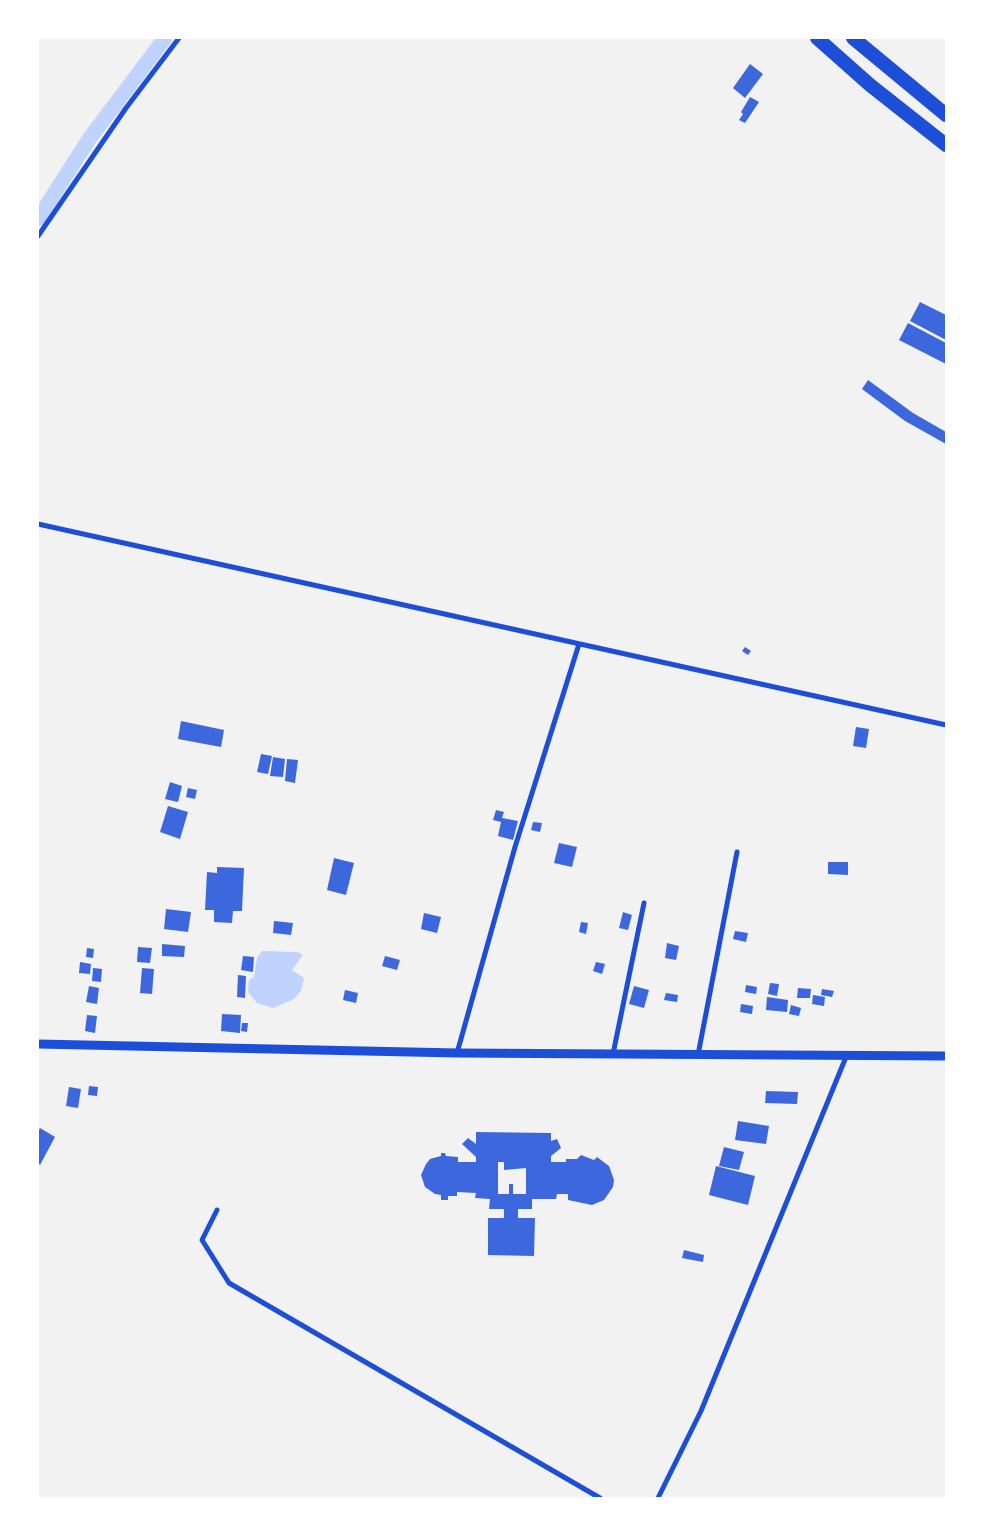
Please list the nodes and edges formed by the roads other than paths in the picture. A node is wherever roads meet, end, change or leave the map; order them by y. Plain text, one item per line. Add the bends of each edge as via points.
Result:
1 (179, 38) edge
2 (818, 38) edge
3 (853, 38) edge
4 (946, 115) edge
5 (946, 145) edge
6 (38, 236) edge
7 (38, 524) edge
8 (579, 644) junction
9 (946, 725) edge
10 (737, 852) dead end
11 (644, 903) dead end
12 (38, 1044) edge
13 (456, 1053) junction
14 (613, 1054) junction
15 (698, 1056) junction
16 (946, 1056) edge
17 (846, 1057) junction
18 (217, 1210) dead end
19 (600, 1498) edge
20 (658, 1498) edge

1 - 6 street via 126,108
2 - 5 highway via 870,85
3 - 4 highway
7 - 8 street
8 - 9 street
8 - 13 street via 515,847
10 - 15 street
11 - 14 street
12 - 13 street
13 - 14 street
14 - 15 street
15 - 17 street
16 - 17 street
17 - 20 street via 701,1411
18 - 19 street via 202,1240 229,1283

